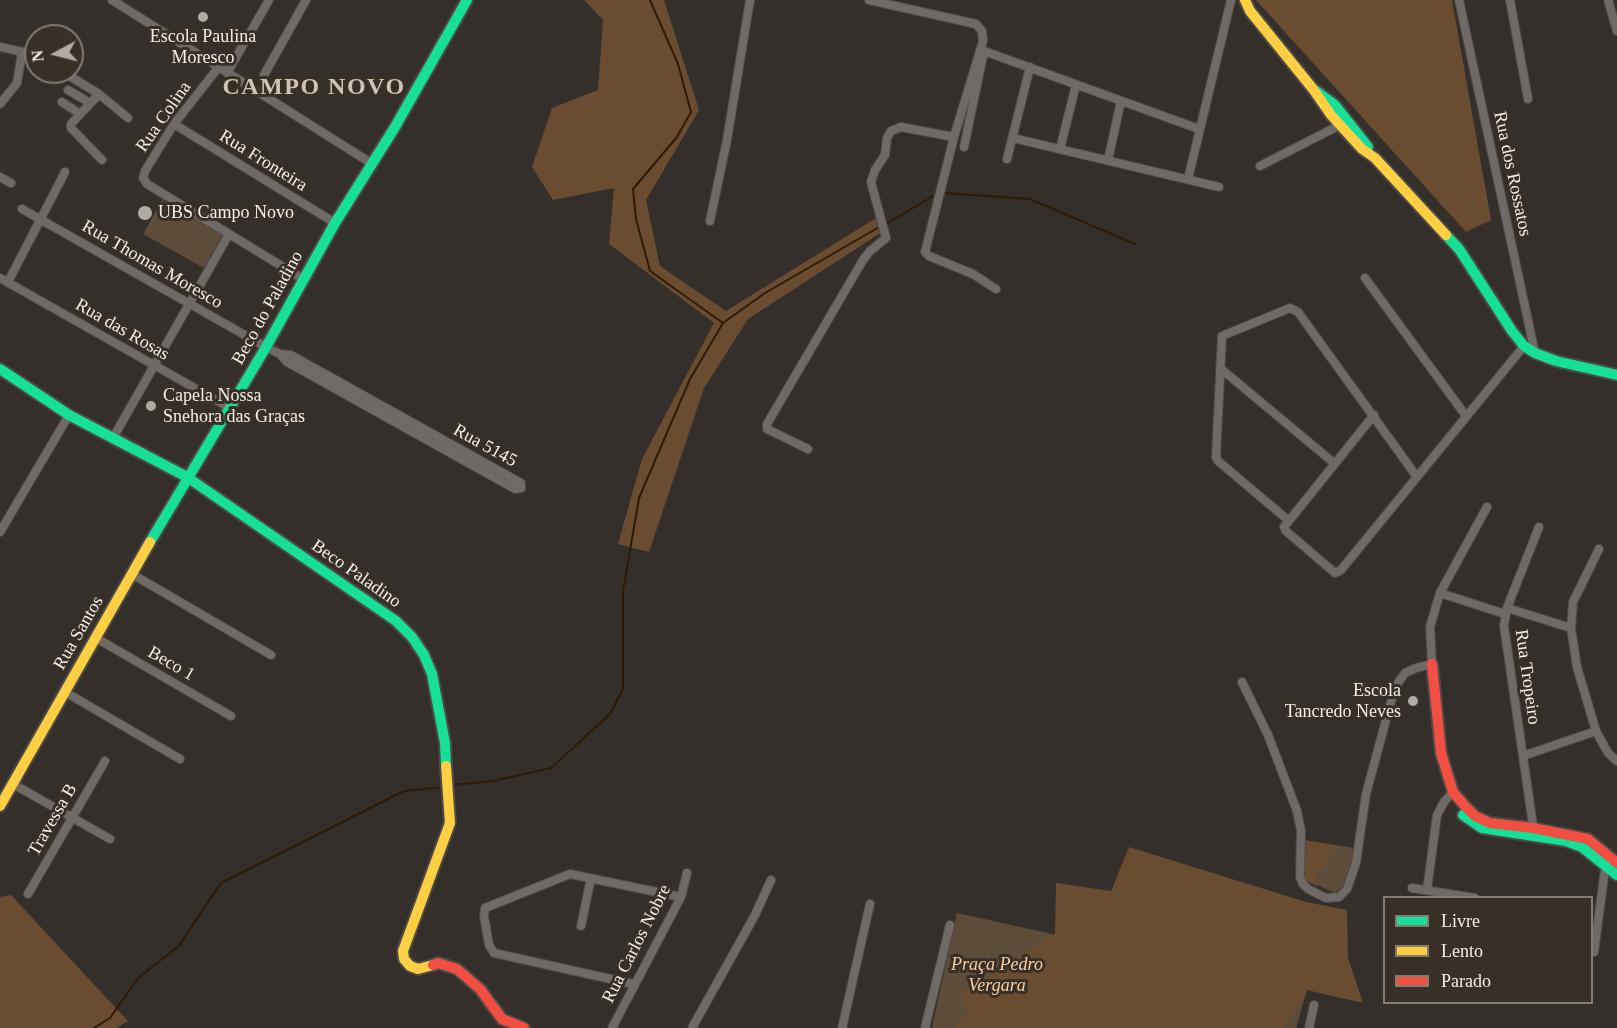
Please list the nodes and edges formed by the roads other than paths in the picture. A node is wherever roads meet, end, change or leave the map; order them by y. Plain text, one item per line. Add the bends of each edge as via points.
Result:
1 (112, 0) edge
2 (269, 0) edge
3 (306, 0) edge
4 (467, 0) edge
5 (750, 0) edge
6 (868, 0) edge
7 (1231, 0) edge
8 (1245, 0) edge
9 (1459, 0) edge
10 (1510, 0) edge
11 (1608, 0) edge
12 (1617, 31) edge
13 (0, 47) edge
14 (982, 50) junction
15 (22, 52) joint
16 (1030, 67) junction
17 (219, 68) junction
18 (227, 73) junction
19 (264, 75) dead end
20 (83, 84) edge
21 (1076, 85) junction
22 (68, 90) dead end
23 (99, 94) junction
24 (1528, 99) dead end
25 (1121, 101) junction
26 (62, 102) dead end
27 (90, 103) junction
28 (0, 104) edge
29 (80, 114) junction
30 (128, 118) dead end
31 (1344, 123) junction
32 (174, 124) junction
33 (1200, 129) junction
34 (954, 137) junction
35 (1012, 138) junction
36 (964, 147) dead end
37 (1060, 149) junction
38 (1007, 159) dead end
39 (102, 160) dead end
40 (1108, 160) junction
41 (371, 163) junction
42 (1260, 166) dead end
43 (65, 172) dead end
44 (0, 177) edge
45 (1188, 179) junction
46 (11, 183) dead end
47 (1219, 187) dead end
48 (22, 209) dead end
49 (41, 220) junction
50 (710, 221) dead end
51 (335, 223) junction
52 (229, 234) junction
53 (0, 278) edge
54 (1365, 278) dead end
55 (303, 279) junction
56 (8, 282) junction
57 (996, 290) dead end
58 (189, 304) junction
59 (1524, 346) junction
60 (266, 347) junction
61 (1535, 353) junction
62 (154, 365) junction
63 (0, 369) edge
64 (1220, 369) junction
65 (1617, 375) edge
66 (230, 408) junction
67 (69, 415) junction
68 (1374, 415) junction
69 (1466, 416) junction
70 (422, 432) junction
71 (113, 438) junction
72 (808, 449) dead end
73 (1334, 464) junction
74 (187, 477) junction
75 (1417, 477) junction
76 (1486, 507) dead end
77 (1288, 520) junction
78 (1539, 527) dead end
79 (0, 532) edge
80 (1599, 549) dead end
81 (132, 574) junction
82 (1440, 593) junction
83 (1506, 611) junction
84 (1571, 628) junction
85 (96, 638) junction
86 (271, 655) dead end
87 (1432, 664) junction
88 (1242, 682) dead end
89 (65, 692) junction
90 (231, 716) dead end
91 (1596, 731) junction
92 (1523, 756) junction
93 (180, 759) dead end
94 (105, 760) dead end
95 (1617, 761) edge
96 (13, 784) junction
97 (1451, 795) junction
98 (0, 806) edge
99 (71, 817) junction
100 (1534, 832) junction
101 (110, 839) dead end
102 (1606, 860) junction
103 (1617, 863) edge
104 (687, 873) dead end
105 (1617, 875) edge
106 (591, 878) junction
107 (771, 880) dead end
108 (1412, 888) dead end
109 (1427, 890) junction
110 (28, 894) dead end
111 (1468, 896) edge
112 (681, 897) junction
113 (870, 904) dead end
114 (1595, 916) edge
115 (950, 925) dead end
116 (581, 926) dead end
117 (1594, 952) dead end
118 (633, 984) junction
119 (1314, 1005) dead end
120 (524, 1028) edge
121 (612, 1028) edge
122 (692, 1028) edge
123 (842, 1028) edge
124 (925, 1028) edge
125 (1309, 1028) edge

1 - 17 street
2 - 18 street
3 - 19 street
4 - 41 street, Beco do Paladino
5 - 50 street
6 - 14 street via 976,24 984,36
7 - 33 street
8 - 31 street via 1313,90 1325,96
9 - 61 street, Rua dos Rossatos
10 - 24 street
11 - 12 street
13 - 15 street
14 - 16 street
14 - 34 street
14 - 36 street
15 - 28 street via 17,83
16 - 21 street
16 - 35 street
17 - 18 street
17 - 32 street, Rua Colina
18 - 41 street
20 - 23 street
21 - 25 street
21 - 37 street
22 - 27 street
23 - 27 street
23 - 30 street
25 - 33 street
25 - 40 street
26 - 29 street
27 - 29 street
29 - 39 street via 71,128
31 - 42 street
31 - 59 street via 1459,249
32 - 51 street, Rua Fronteira
32 - 52 street, Rua Colina via 143,178
33 - 45 street
34 - 57 street via 925,252 973,274
34 - 72 street via 901,127 891,131 887,138 885,156 871,182 886,238 863,260 767,424 767,429
35 - 37 street
35 - 38 street
37 - 40 street
40 - 45 street
41 - 51 street, Beco do Paladino
43 - 49 street
44 - 46 street
45 - 47 street
48 - 49 street, Rua Thomas Moresco
49 - 56 street
49 - 58 street, Rua Thomas Moresco
51 - 55 street, Beco do Paladino
52 - 55 street, Rua Colina
52 - 58 street
53 - 56 street, Rua das Rosas
54 - 69 street
55 - 60 street, Beco do Paladino
56 - 62 street, Rua das Rosas
58 - 60 street, Rua Thomas Moresco
58 - 62 street
59 - 61 street
59 - 69 street
60 - 66 street, Beco do Paladino
60 - 70 street, Rua 5145 via 287,362
61 - 65 street
62 - 66 street, Rua das Rosas
62 - 71 street
63 - 67 street
64 - 68 street via 1223,335 1294,308
64 - 73 street
64 - 77 street via 1217,459
66 - 74 street, Beco do Paladino
67 - 71 street
67 - 79 street
68 - 73 street
68 - 75 street
69 - 75 street
70 - 70 street, Rua 5145 via 515,489 521,488 521,483
71 - 74 street
73 - 77 street
74 - 81 street, Rua Santos
74 - 120 street, Beco Paladino via 396,621 424,656 432,674 446,743 450,823 403,955 406,963 418,969 438,963 458,969 480,989 497,1014
75 - 77 street via 1337,573 1286,531
76 - 82 street
78 - 83 street, Rua Tropeiro
80 - 84 street via 1573,602
81 - 85 street, Rua Santos
81 - 86 street
82 - 83 street
82 - 87 street via 1430,627
83 - 84 street
83 - 92 street, Rua Tropeiro via 1504,626
84 - 91 street via 1577,666
85 - 89 street, Rua Santos
85 - 90 street, Beco 1
87 - 88 street via 1405,673 1395,687 1366,794 1356,863 1347,889 1333,899 1308,890 1300,877 1301,831 1297,811 1268,735
87 - 97 street via 1441,753
89 - 93 street
89 - 96 street, Rua Santos
91 - 92 street
91 - 95 street
92 - 100 street, Rua Tropeiro
94 - 99 street, Travessa B
96 - 98 street, Rua Santos
96 - 99 street
97 - 100 street via 1475,816 1490,823
97 - 109 street via 1437,815
99 - 101 street
99 - 110 street, Travessa B
100 - 102 street via 1588,839
102 - 103 street
102 - 105 street
102 - 114 street
104 - 112 street, Rua Carlos Nobre
106 - 112 street
106 - 116 street
106 - 118 street via 570,874 487,906 484,911 489,945 494,952
107 - 122 street
108 - 109 street
109 - 111 street
112 - 118 street, Rua Carlos Nobre
113 - 123 street
114 - 117 street
115 - 124 street
118 - 121 street, Rua Carlos Nobre
119 - 125 street

